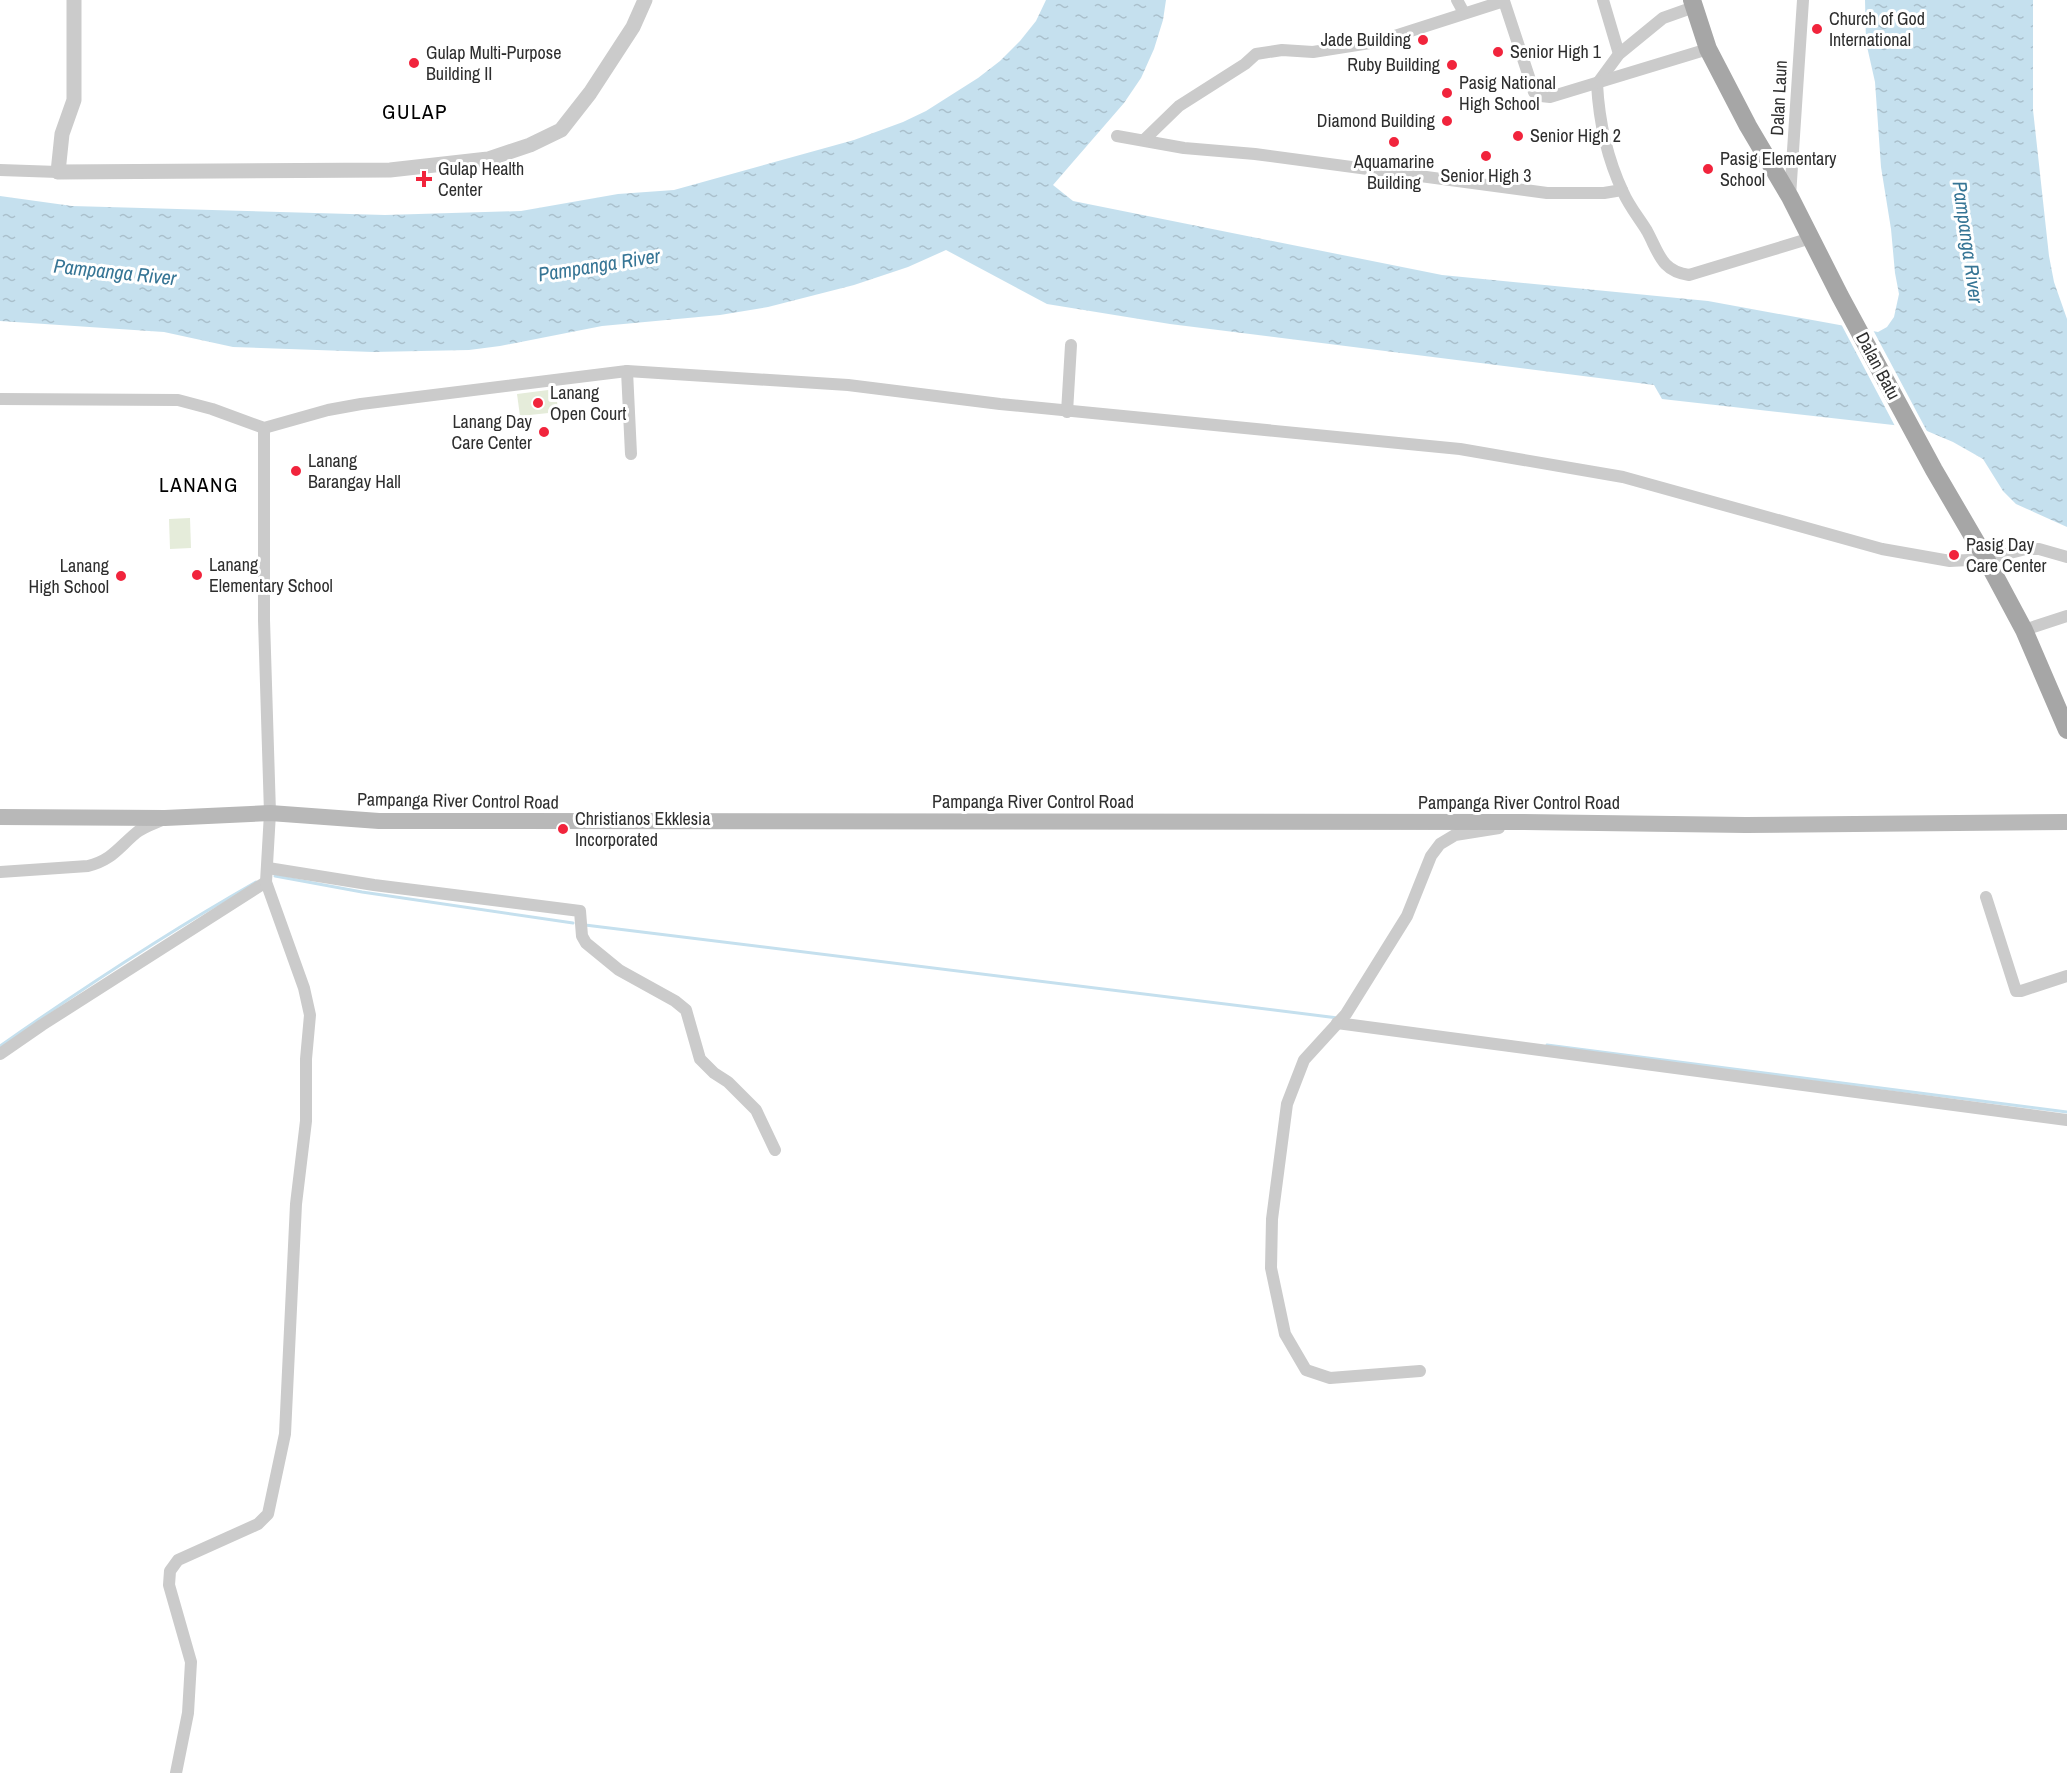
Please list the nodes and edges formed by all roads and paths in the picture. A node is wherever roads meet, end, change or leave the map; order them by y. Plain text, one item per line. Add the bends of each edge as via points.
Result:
1 (74, 0) edge
2 (645, 0) edge
3 (1457, 0) edge
4 (1603, 0) edge
5 (1803, 0) edge
6 (1504, 1) edge
7 (1693, 4) edge
8 (1464, 14) junction
9 (1708, 49) junction
10 (1619, 54) junction
11 (1597, 84) junction
12 (1117, 136) dead end
13 (1145, 139) junction
14 (0, 170) edge
15 (58, 172) junction
16 (1622, 190) junction
17 (1790, 197) junction
18 (1811, 238) junction
19 (1071, 345) dead end
20 (627, 371) junction
21 (0, 399) edge
22 (1067, 411) junction
23 (264, 428) junction
24 (631, 454) dead end
25 (2067, 557) edge
26 (1986, 559) junction
27 (2067, 615) edge
28 (2024, 630) junction
29 (2067, 730) edge
30 (270, 813) junction
31 (0, 818) edge
32 (165, 818) junction
33 (1517, 822) junction
34 (2067, 822) edge
35 (268, 868) junction
36 (0, 872) edge
37 (266, 882) junction
38 (1986, 897) dead end
39 (2067, 976) edge
40 (1341, 1020) junction
41 (0, 1054) edge
42 (2067, 1120) edge
43 (775, 1150) dead end
44 (1420, 1371) dead end
45 (176, 1773) edge

1 - 15 street via 74,100 62,134
2 - 15 street via 609,65 561,130 489,159 390,170
3 - 8 street
4 - 10 street
5 - 17 street, Dalan Laun
6 - 8 street
6 - 11 street via 1534,92 1550,97
7 - 9 main road, Dalan Batu
7 - 10 street via 1663,18
8 - 13 street via 1376,42 1313,52 1282,50 1256,54 1179,106
9 - 11 street
9 - 17 main road, Dalan Batu
10 - 11 street
11 - 16 street via 1606,146
12 - 13 street
13 - 16 street via 1184,148 1547,193
14 - 15 street
16 - 18 street via 1664,264 1676,273 1689,275
17 - 18 main road, Dalan Batu
18 - 26 main road, Dalan Batu via 1934,470
19 - 22 street
20 - 22 street via 848,385
20 - 23 street via 361,404
20 - 24 street
21 - 23 street via 178,400
22 - 26 street via 1460,449 1623,477 1882,549 1950,561
23 - 30 street
25 - 26 street via 2025,549
26 - 28 main road, Dalan Batu
27 - 28 street
28 - 29 main road, Dalan Batu
30 - 32 main road, Pampanga River Control Road
30 - 33 main road, Pampanga River Control Road via 379,821
30 - 35 street
31 - 32 main road, Pampanga River Control Road
32 - 36 street via 140,830 102,863
33 - 34 main road, Pampanga River Control Road via 1746,825
33 - 40 street via 1455,835 1440,844 1431,856 1407,916
35 - 37 street
35 - 43 street via 580,911 586,943 619,970 686,1010 700,1059 756,1110
37 - 41 street
37 - 45 street via 304,988 310,1016 285,1434 268,1514 258,1524 178,1560 170,1571 169,1585 191,1662 188,1713
38 - 39 street via 2016,991
40 - 42 street
40 - 44 street via 1304,1060 1287,1104 1272,1219 1271,1268 1285,1334 1306,1370 1330,1378

